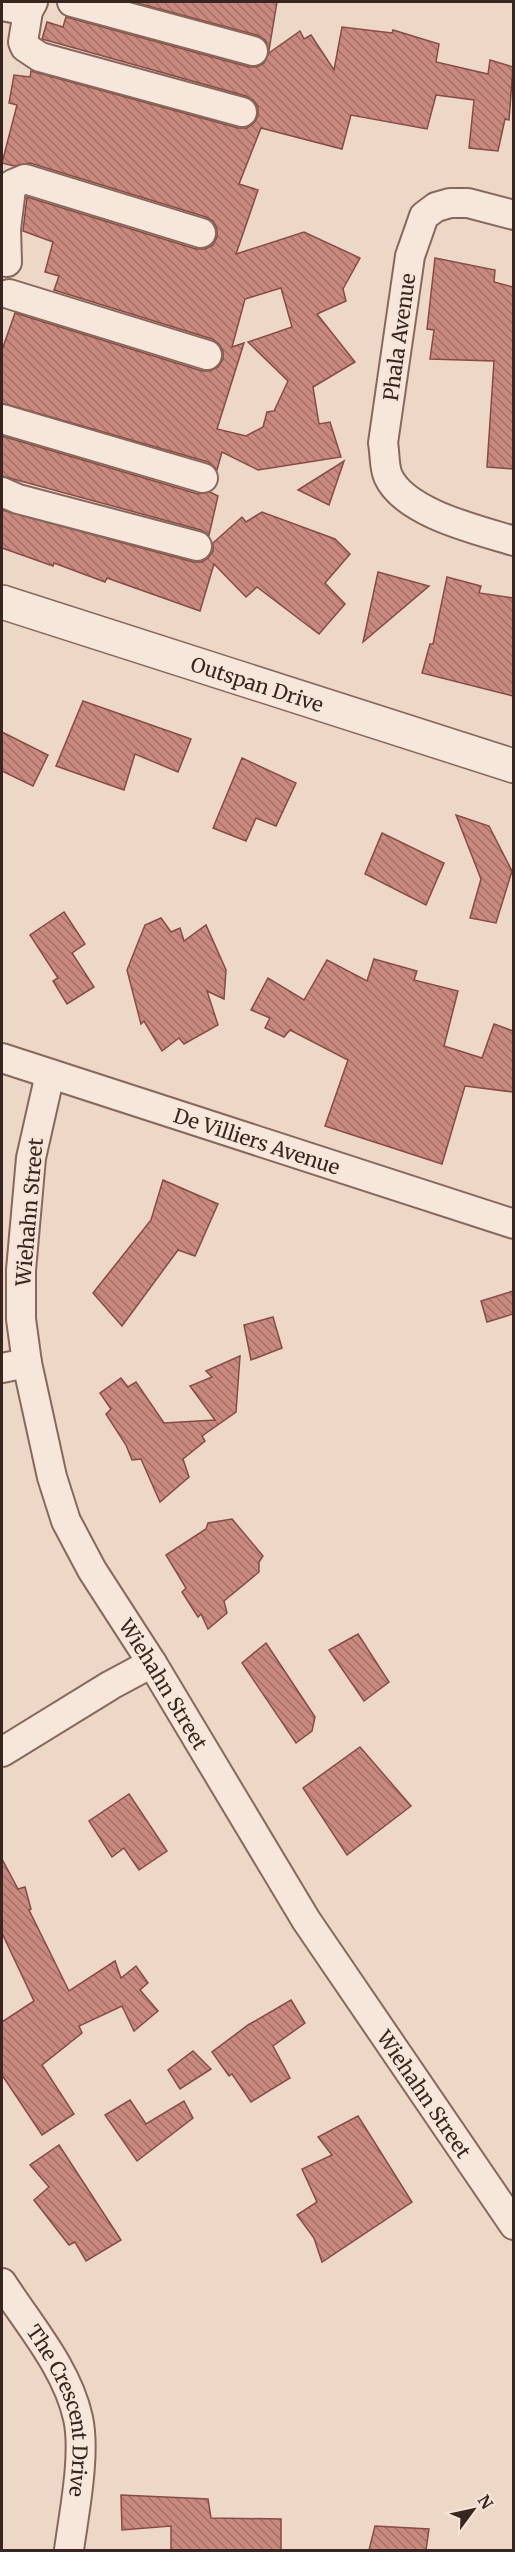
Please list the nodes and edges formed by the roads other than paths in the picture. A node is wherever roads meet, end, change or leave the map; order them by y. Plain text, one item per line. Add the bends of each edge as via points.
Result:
1 (72, 2) edge
2 (21, 6) edge
3 (253, 51) dead end
4 (242, 112) dead end
5 (513, 215) edge
6 (201, 233) dead end
7 (4, 260) edge
8 (5, 305) edge
9 (207, 355) dead end
10 (2, 419) edge
11 (203, 478) dead end
12 (2, 492) edge
13 (513, 542) edge
14 (197, 546) dead end
15 (2, 602) edge
16 (513, 766) edge
17 (2, 1058) edge
18 (50, 1074) junction
19 (513, 1224) edge
20 (14, 1365) edge
21 (152, 1663) junction
22 (2, 1752) edge
23 (513, 2224) edge
24 (2, 2283) edge
25 (69, 2550) edge

1 - 3 street
2 - 4 street via 23,42 40,57
5 - 13 street, Phala Avenue via 468,203 450,203 424,216 410,256 384,443 387,474 410,502
6 - 7 street via 25,179 11,189
7 - 8 street via 12,274
8 - 9 street
10 - 11 street
12 - 14 street
15 - 16 street, Outspan Drive
17 - 18 street, De Villiers Avenue
18 - 19 street, De Villiers Avenue
18 - 20 street, Wiehahn Street via 31,1158 23,1231 21,1319
20 - 21 street, Wiehahn Street via 66,1521 92,1570
21 - 22 street
21 - 23 street, Wiehahn Street via 306,1920
24 - 25 street, The Crescent Drive via 55,2364 78,2419 80,2462

